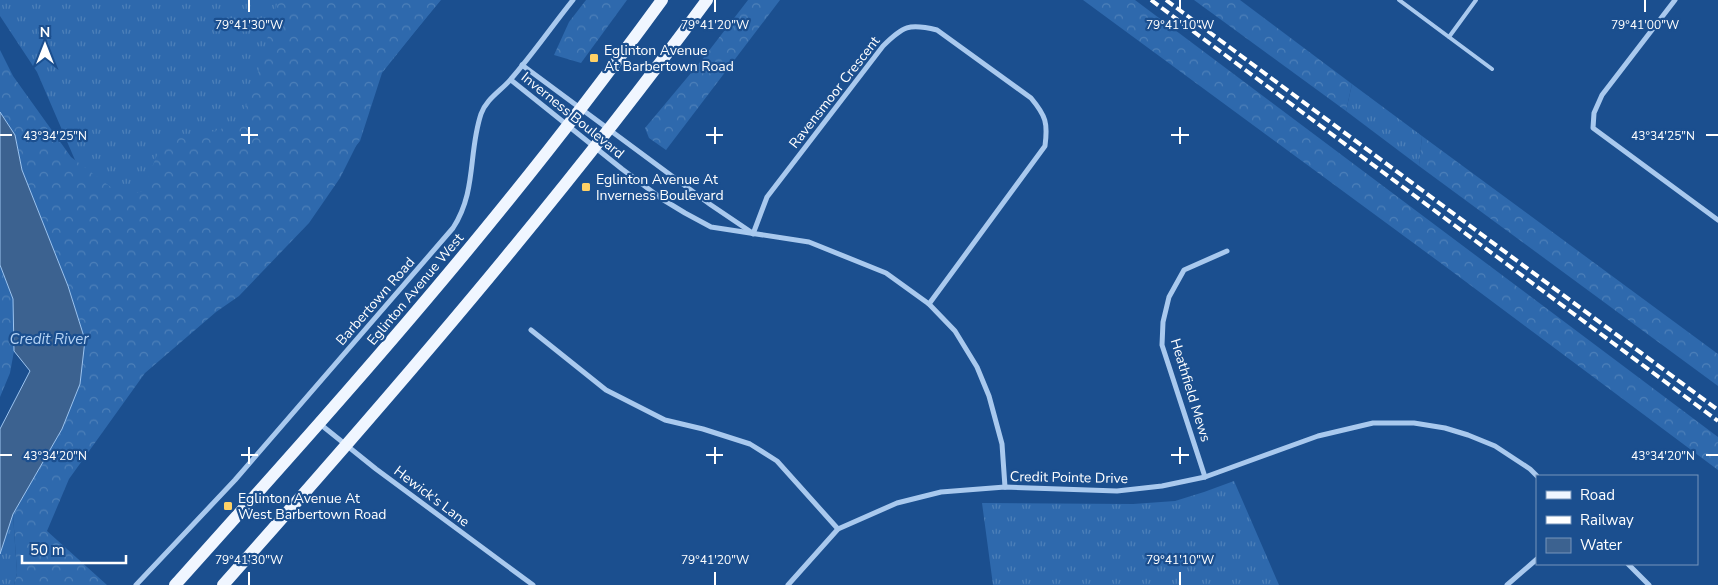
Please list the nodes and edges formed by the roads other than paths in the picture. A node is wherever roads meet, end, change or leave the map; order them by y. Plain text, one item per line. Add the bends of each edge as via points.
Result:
1 (573, 0) edge
2 (662, 0) edge
3 (707, 0) edge
4 (1399, 0) edge
5 (1476, 0) edge
6 (1675, 0) edge
7 (1449, 37) junction
8 (522, 65) junction
9 (1492, 69) dead end
10 (511, 80) junction
11 (580, 109) junction
12 (568, 125) junction
13 (608, 129) junction
14 (594, 147) junction
15 (1718, 220) edge
16 (753, 234) junction
17 (1227, 251) dead end
18 (929, 304) junction
19 (532, 330) dead end
20 (320, 424) junction
21 (347, 446) junction
22 (1537, 475) edge
23 (1205, 477) junction
24 (1005, 487) junction
25 (838, 528) junction
26 (1536, 560) edge
27 (1629, 565) edge
28 (136, 585) edge
29 (175, 585) edge
30 (223, 585) edge
31 (533, 585) edge
32 (788, 585) edge
33 (1507, 585) edge
34 (1650, 585) edge

1 - 8 street, Barbertown Road
2 - 11 main road, Eglinton Avenue West
3 - 13 main road
4 - 7 lane
5 - 7 lane
6 - 15 street via 1602,95 1594,113 1593,128
7 - 9 lane
8 - 10 street, Barbertown Road
8 - 11 street, Inverness Boulevard
10 - 12 street, Inverness Boulevard
10 - 28 street, Barbertown Road via 481,112 467,195 453,228 235,480
11 - 12 main road, Eglinton Avenue West
11 - 13 street, Inverness Boulevard
12 - 14 street, Inverness Boulevard
12 - 20 main road, Eglinton Avenue West via 447,275
13 - 14 main road
13 - 16 street, Inverness Boulevard via 710,206
14 - 16 street, Inverness Boulevard via 685,213 711,227
14 - 21 main road via 491,276
16 - 18 street, Inverness Boulevard via 809,242 844,255 886,273
16 - 18 street, Ravensmoor Crescent via 767,197 883,46 900,30 921,26 937,30 1032,98 1044,113 1048,127 1045,146
17 - 23 street, Heathfield Mews via 1184,270 1169,297 1163,322 1162,345
18 - 24 street, Inverness Boulevard via 955,331 990,396 1002,444
19 - 25 street via 606,390 666,420 750,444 777,461
20 - 21 street, Hewick's Lane
20 - 29 main road, Eglinton Avenue West
21 - 30 main road
21 - 31 street, Hewick's Lane
22 - 23 street, Credit Pointe Drive via 1495,446 1468,435 1414,424 1373,423 1318,436
23 - 24 street, Credit Pointe Drive via 1117,491
24 - 25 street, Credit Pointe Drive via 941,492 897,503
25 - 32 street, Credit Pointe Drive
26 - 33 street
27 - 34 street

